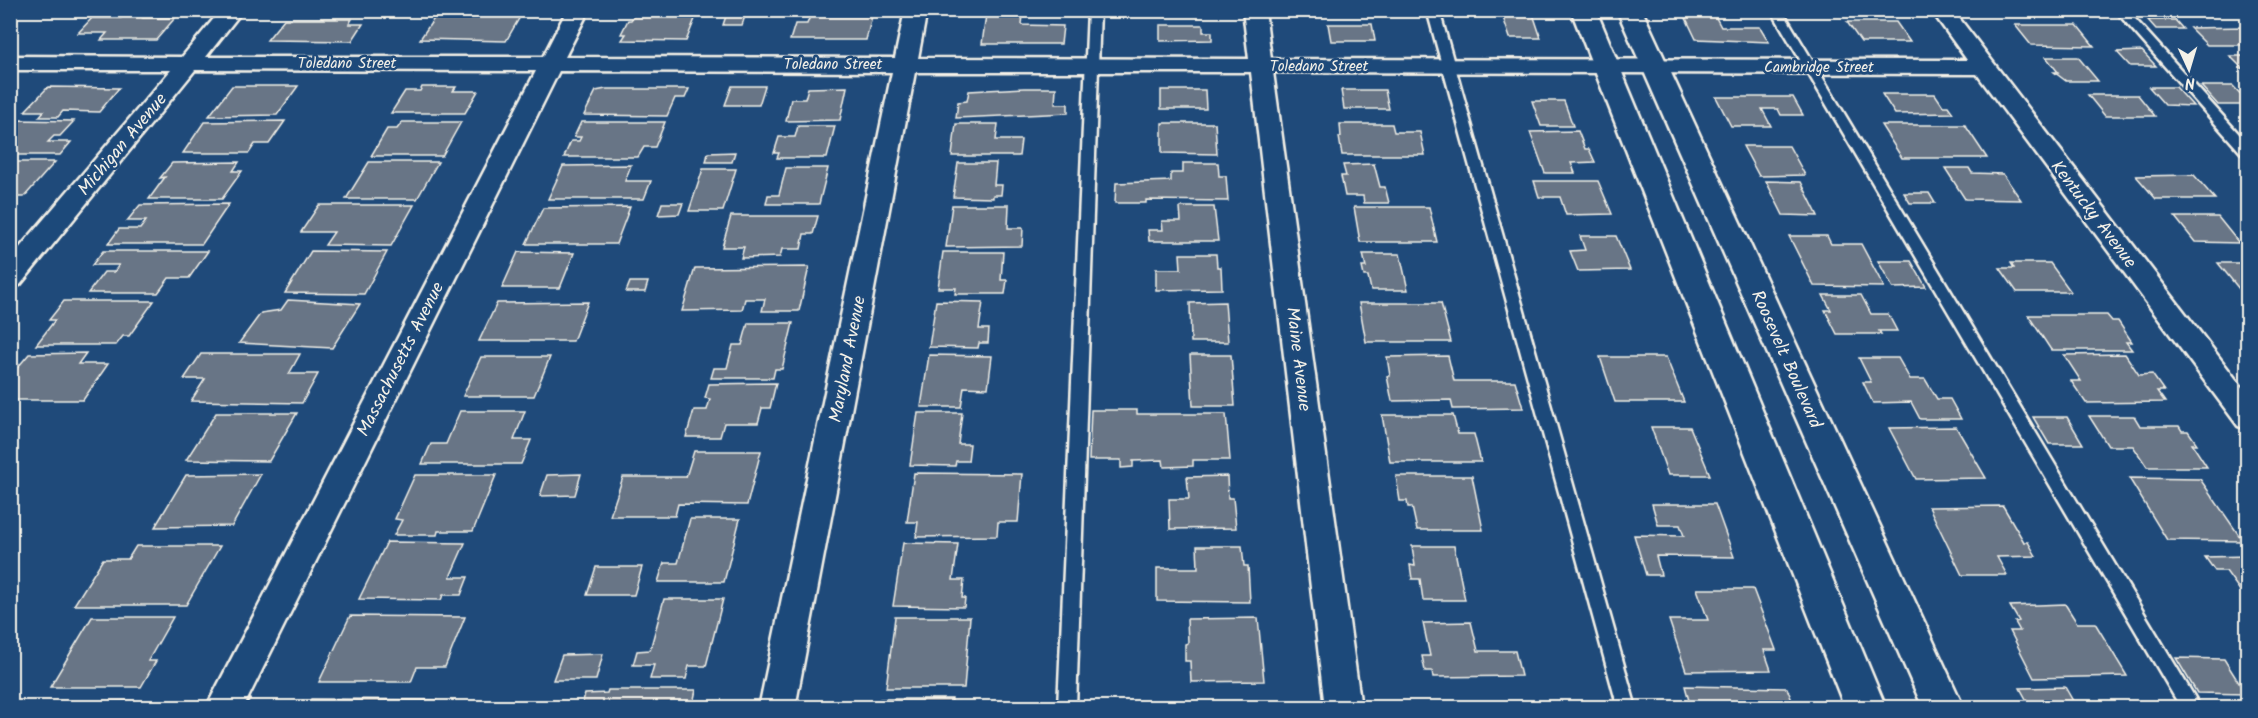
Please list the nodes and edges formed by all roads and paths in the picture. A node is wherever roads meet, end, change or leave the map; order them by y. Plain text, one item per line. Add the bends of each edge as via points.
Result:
1 (233, 10) edge
2 (578, 10) edge
3 (916, 10) edge
4 (1094, 10) edge
5 (1254, 10) edge
6 (1433, 10) edge
7 (1583, 10) edge
8 (1629, 10) edge
9 (1776, 10) edge
10 (1941, 10) edge
11 (2120, 10) edge
12 (10, 63) edge
13 (190, 63) junction
14 (550, 63) junction
15 (905, 64) junction
16 (1091, 65) junction
17 (1261, 65) junction
18 (1448, 66) junction
19 (1606, 66) junction
20 (1655, 66) junction
21 (1809, 67) junction
22 (1983, 68) junction
23 (2247, 152) edge
24 (10, 278) edge
25 (2247, 418) edge
26 (224, 708) edge
27 (777, 708) edge
28 (1067, 708) edge
29 (1343, 708) edge
30 (1628, 708) edge
31 (1866, 708) edge
32 (1944, 708) edge
33 (2192, 708) edge

1 - 13 street, Michigan Avenue
2 - 14 street, Massachusetts Avenue
3 - 15 street, Maryland Avenue
4 - 16 lane
5 - 17 street, Maine Avenue
6 - 18 lane
7 - 19 street
8 - 20 street, Roosevelt Boulevard
9 - 21 lane
10 - 22 street, Kentucky Avenue
11 - 23 lane
12 - 13 street, Toledano Street
13 - 14 street, Toledano Street
13 - 24 street, Michigan Avenue
14 - 15 street, Toledano Street
14 - 26 street, Massachusetts Avenue
15 - 16 street, Toledano Street
15 - 27 street, Maryland Avenue
16 - 17 street, Toledano Street
16 - 28 lane
17 - 18 street, Toledano Street
17 - 29 street, Maine Avenue
18 - 19 street, Toledano Street
18 - 30 lane
19 - 20 street, Toledano Street
19 - 31 street
20 - 21 street, Cambridge Street
20 - 32 street, Roosevelt Boulevard
21 - 22 street, Cambridge Street
21 - 33 lane
22 - 25 street, Kentucky Avenue

